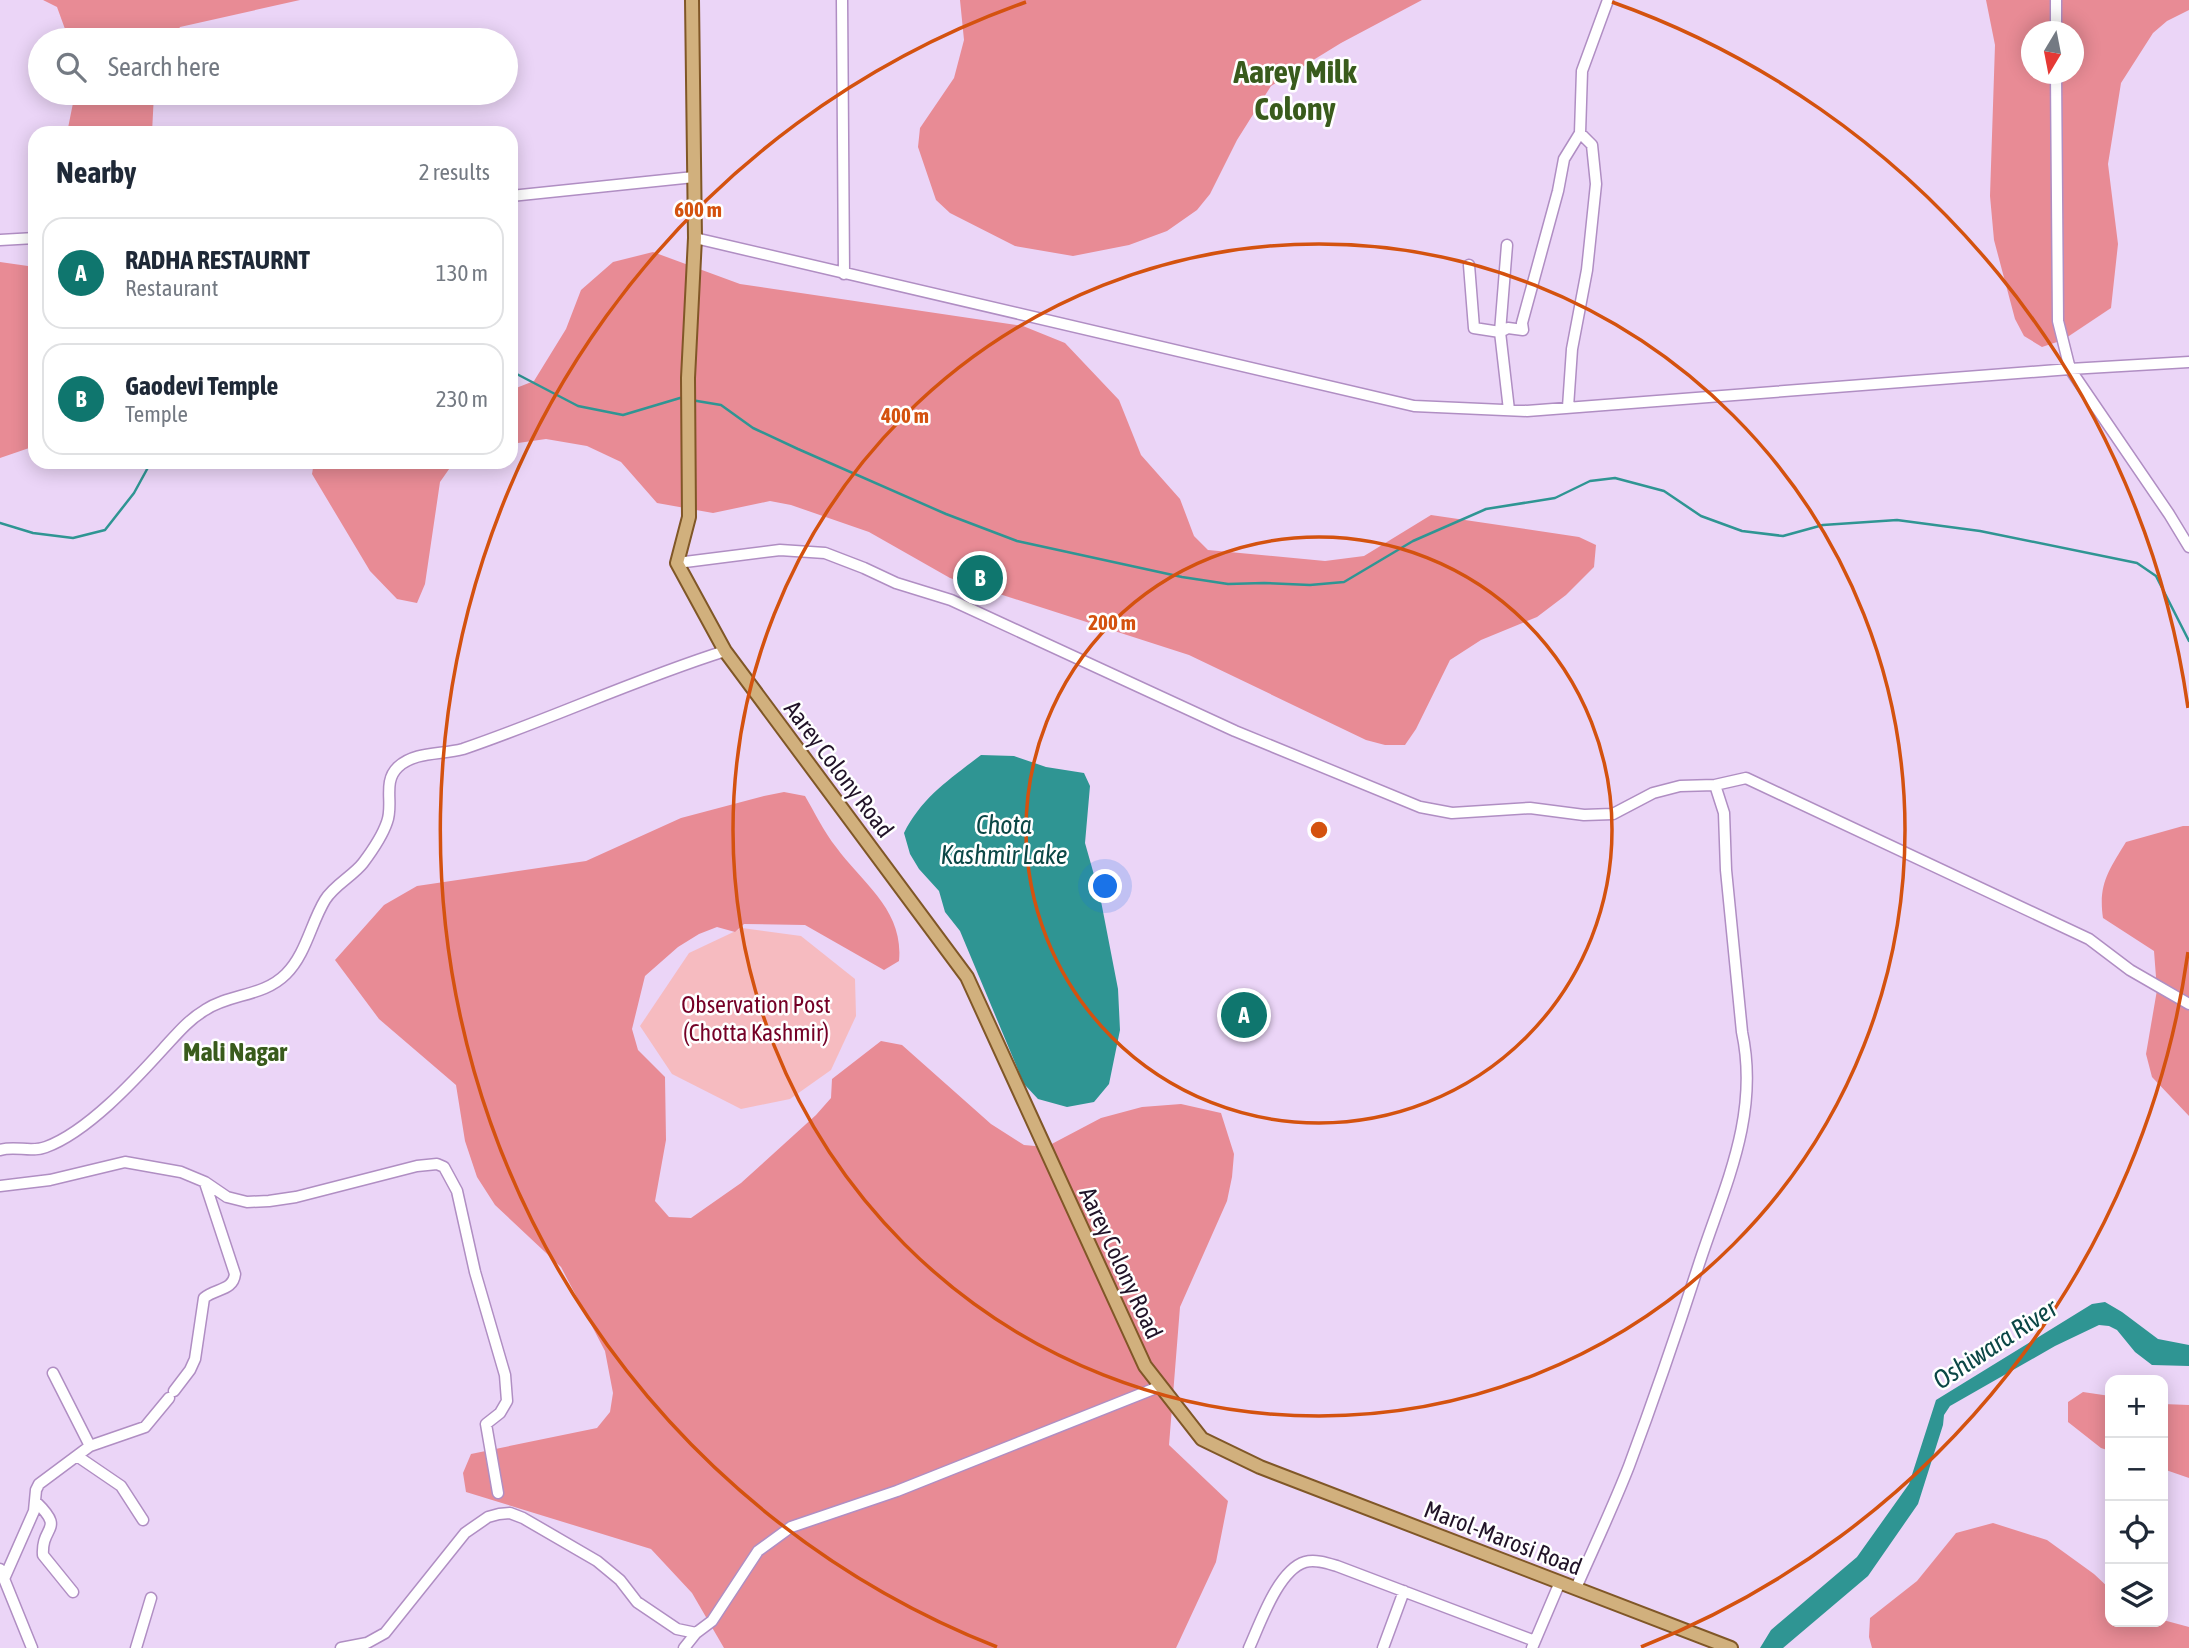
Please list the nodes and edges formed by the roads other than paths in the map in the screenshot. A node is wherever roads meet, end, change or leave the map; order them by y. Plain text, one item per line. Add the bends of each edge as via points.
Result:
1 (692, 0) edge
2 (842, 0) edge
3 (1608, 0) edge
4 (2056, 0) edge
5 (2056, 21) edge
6 (2056, 84) edge
7 (1580, 132) junction
8 (694, 177) junction
9 (518, 195) edge
10 (695, 237) junction
11 (28, 238) edge
12 (0, 240) edge
13 (1507, 245) dead end
14 (1469, 265) dead end
15 (844, 274) junction
16 (1500, 332) junction
17 (2189, 362) edge
18 (2070, 369) junction
19 (1568, 407) junction
20 (1509, 410) junction
21 (2189, 547) edge
22 (677, 563) junction
23 (725, 651) junction
24 (1715, 785) junction
25 (2189, 1004) edge
26 (0, 1150) edge
27 (205, 1182) junction
28 (0, 1186) edge
29 (53, 1373) dead end
30 (1160, 1386) junction
31 (90, 1446) junction
32 (78, 1456) junction
33 (1260, 1467) joint
34 (498, 1493) dead end
35 (36, 1502) junction
36 (143, 1520) dead end
37 (2, 1574) edge
38 (1560, 1582) junction
39 (1576, 1588) junction
40 (1404, 1591) junction
41 (73, 1592) dead end
42 (151, 1598) dead end
43 (696, 1633) junction
44 (1534, 1645) edge
45 (32, 1648) edge
46 (136, 1648) edge
47 (348, 1648) edge
48 (684, 1648) edge
49 (1249, 1648) edge
50 (1383, 1648) edge
51 (1731, 1648) edge

1 - 8 main road
2 - 15 street
3 - 7 street via 1582,71
4 - 5 street
6 - 18 street via 2058,321
7 - 16 street via 1564,159 1521,323 1523,330
7 - 19 street via 1592,145 1596,184
8 - 9 street
8 - 10 main road
10 - 15 street
10 - 22 main road via 688,517
11 - 12 street
13 - 16 street
14 - 16 street via 1474,328
15 - 20 street via 1414,406
16 - 20 street
17 - 18 street
18 - 19 street
18 - 21 street
19 - 20 street
22 - 23 main road, Aarey Colony Road
22 - 24 street via 780,550 825,553 895,583 951,600 1235,731 1420,807 1451,813 1530,808 1613,814 1653,793
23 - 26 street via 669,668 459,750 402,763 388,784 388,820 379,839 362,864 327,896 288,972 273,986 206,1009 112,1101 67,1137 44,1148
23 - 30 main road, Aarey Colony Road via 967,977 1145,1366
24 - 25 street via 1746,778 2089,939 2130,970
24 - 39 street via 1724,813 1727,883 1747,1053 1746,1111 1728,1182 1670,1352 1628,1468
27 - 28 street via 181,1172 125,1162 50,1180
27 - 31 street via 234,1282 204,1297 195,1359 145,1427
27 - 34 street via 227,1197 269,1201 417,1166 444,1167 457,1191 505,1375 507,1401 486,1424
29 - 31 street
30 - 33 main road, Aarey Colony Road via 1202,1439
30 - 43 street via 897,1492 792,1527 758,1551 712,1621
31 - 32 street
32 - 35 street via 39,1484
32 - 36 street via 121,1486
33 - 38 main road, Marol-Marosi Road
35 - 37 street
35 - 41 street via 52,1522 43,1555
37 - 45 street
38 - 39 main road, Marol-Marosi Road
38 - 44 street
39 - 51 main road, Marol-Marosi Road
40 - 44 street
40 - 49 street via 1337,1566 1306,1562 1283,1578
40 - 50 street
42 - 46 street
43 - 47 street via 677,1629 637,1602 597,1561 510,1513 488,1517 466,1533 385,1633
43 - 48 street

